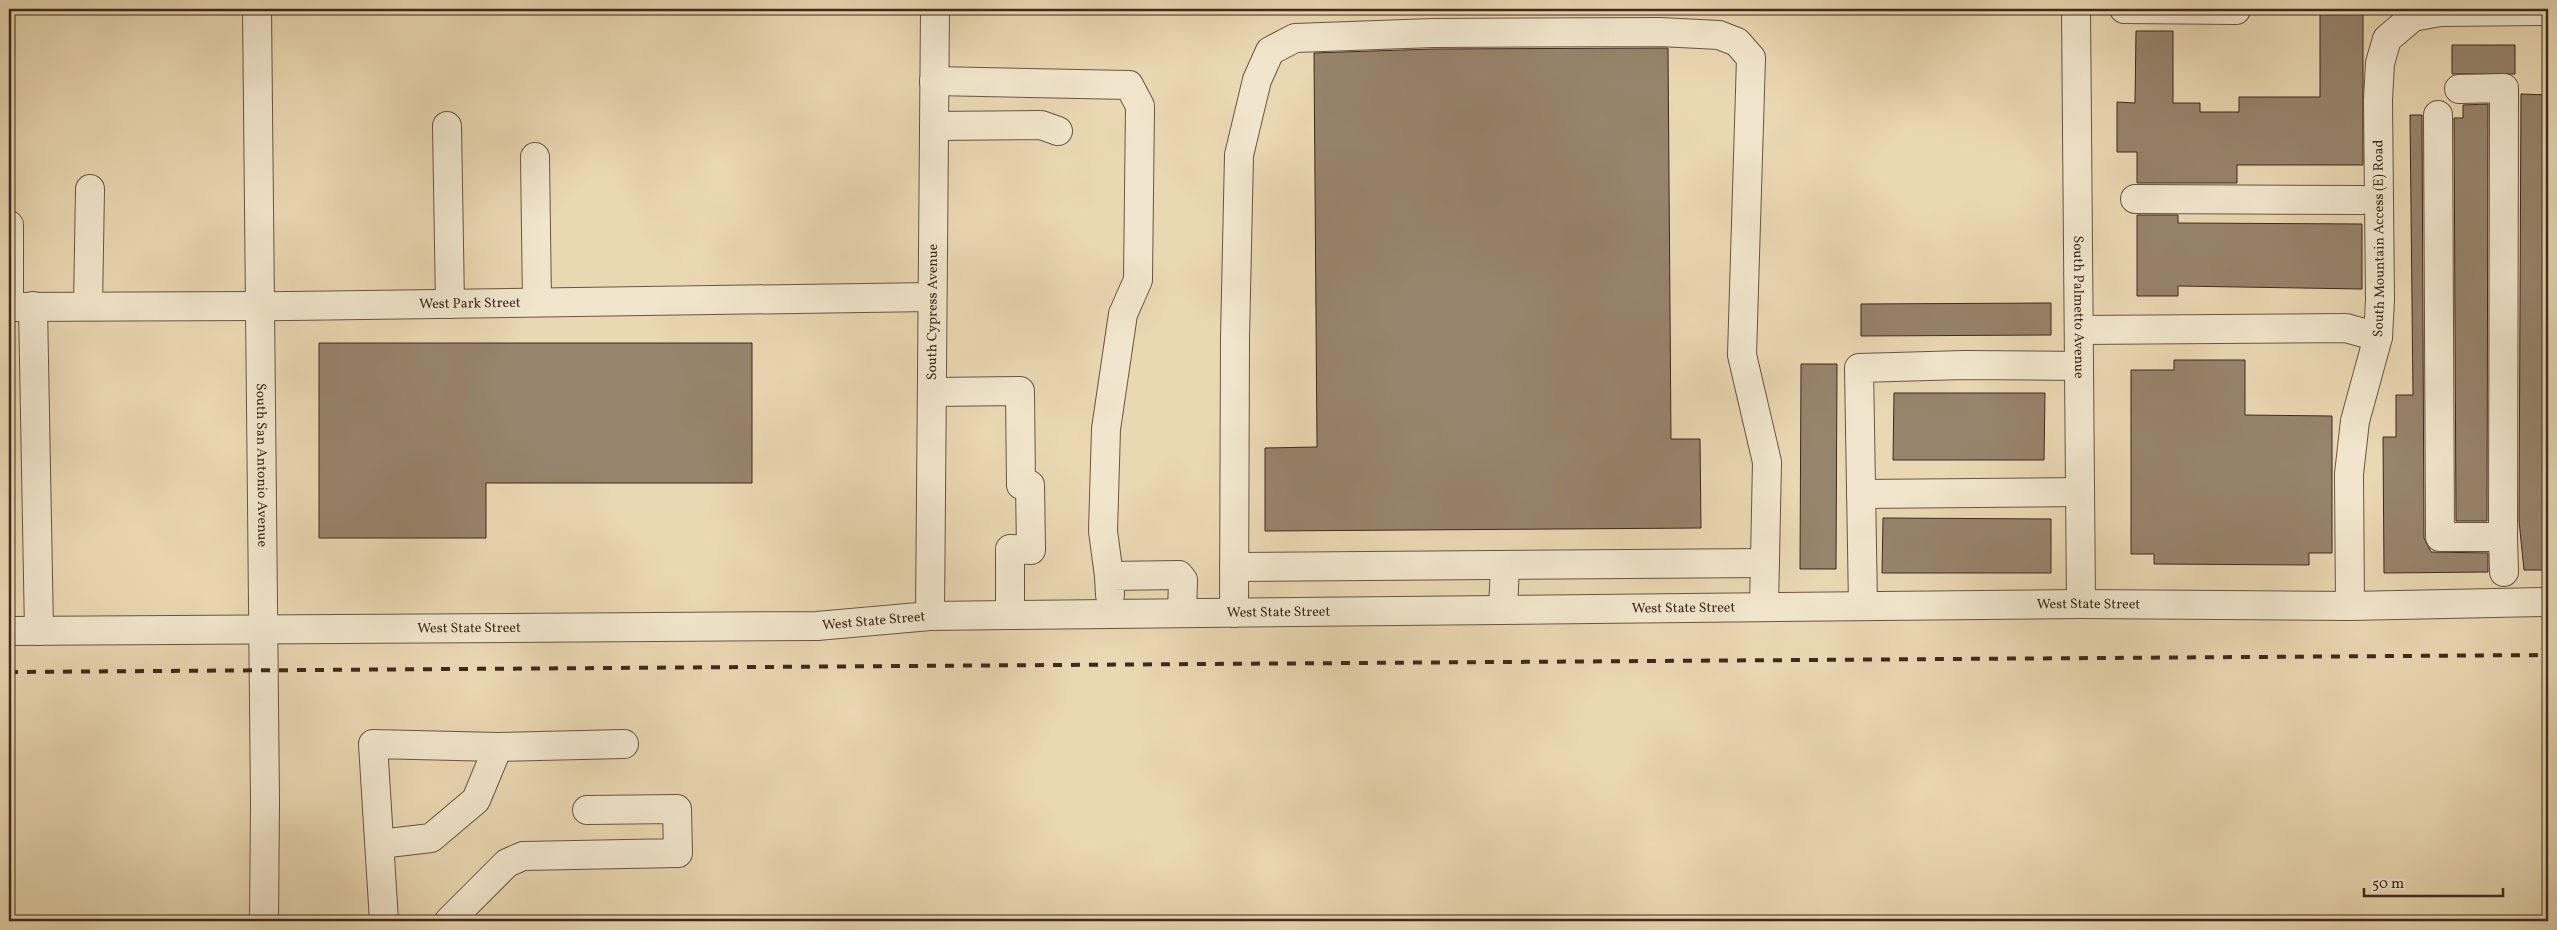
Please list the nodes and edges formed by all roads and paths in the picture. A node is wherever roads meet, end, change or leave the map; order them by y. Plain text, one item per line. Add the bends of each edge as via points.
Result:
1 (257, 9) edge
2 (935, 9) edge
3 (2076, 9) edge
4 (2124, 10) edge
5 (2236, 10) edge
6 (2548, 11) edge
7 (934, 81) junction
8 (2459, 89) dead end
9 (2438, 115) dead end
10 (447, 126) dead end
11 (934, 126) junction
12 (1058, 131) dead end
13 (535, 157) dead end
14 (90, 189) dead end
15 (2135, 200) dead end
16 (2361, 200) dead end
17 (9, 225) edge
18 (932, 297) junction
19 (537, 302) junction
20 (450, 304) junction
21 (88, 306) junction
22 (260, 306) junction
23 (17, 307) edge
24 (2079, 330) junction
25 (2378, 337) junction
26 (2079, 366) junction
27 (932, 392) junction
28 (2080, 492) junction
29 (1861, 494) junction
30 (2503, 537) junction
31 (1765, 563) junction
32 (1505, 565) junction
33 (1234, 567) junction
34 (2504, 572) dead end
35 (1110, 576) junction
36 (2548, 602) edge
37 (2082, 604) junction
38 (1862, 606) junction
39 (2350, 606) junction
40 (1764, 607) junction
41 (1504, 610) junction
42 (1182, 613) junction
43 (1234, 613) junction
44 (1110, 614) junction
45 (1010, 615) junction
46 (930, 616) junction
47 (9, 631) edge
48 (39, 631) junction
49 (262, 631) junction
50 (624, 744) dead end
51 (498, 747) junction
52 (587, 810) dead end
53 (380, 844) junction
54 (264, 921) edge
55 (384, 921) edge
56 (449, 921) edge

1 - 22 street, South San Antonio Avenue
2 - 7 street, South Cypress Avenue
3 - 24 street, South Palmetto Avenue
4 - 5 street
6 - 25 street, South Mountain Access (E) Road via 2440,12 2413,18 2387,39 2380,63 2378,100
7 - 11 street, South Cypress Avenue
7 - 35 street via 1130,85 1140,106 1138,280 1122,314 1106,429 1103,531
8 - 30 street via 2504,88
9 - 30 street via 2440,537
10 - 20 street
11 - 12 street via 1041,125
11 - 18 street, South Cypress Avenue
13 - 19 street
14 - 21 street
15 - 16 street
17 - 23 street
18 - 19 street, West Park Street
18 - 27 street, South Cypress Avenue
19 - 20 street, West Park Street
20 - 22 street, West Park Street
21 - 22 street, West Park Street
21 - 23 street, West Park Street
22 - 49 street, South San Antonio Avenue
23 - 48 street
24 - 25 street via 2346,328
24 - 26 street, South Palmetto Avenue
25 - 39 street, South Mountain Access (E) Road via 2355,421 2351,449
26 - 28 street, South Palmetto Avenue
26 - 29 street via 1964,364 1859,368
27 - 45 street via 1020,391 1020,485 1030,485 1030,550 1010,549
27 - 46 street, South Cypress Avenue
28 - 29 street
28 - 37 street, South Palmetto Avenue
29 - 38 street
30 - 34 street
31 - 32 street
31 - 33 street via 1768,462 1742,355 1751,58 1737,42 1719,35 1660,32 1443,33 1295,38 1270,51 1257,80 1239,155
31 - 40 street
32 - 33 street
32 - 41 street
33 - 43 street
35 - 42 street via 1179,575 1183,580
35 - 44 street
36 - 39 street, West State Street
37 - 38 street, West State Street
37 - 39 street, West State Street
38 - 40 street, West State Street
40 - 41 street, West State Street
41 - 43 street, West State Street
42 - 43 street, West State Street
42 - 44 street, West State Street
44 - 45 street, West State Street
45 - 46 street, West State Street
46 - 49 street, West State Street via 817,626
47 - 48 street, West State Street
48 - 49 street, West State Street
49 - 54 street, South San Antonio Avenue
50 - 51 street
51 - 53 street via 476,800 431,838
51 - 53 street via 373,744
52 - 56 street via 677,809 678,853 523,856 507,863
53 - 55 street

